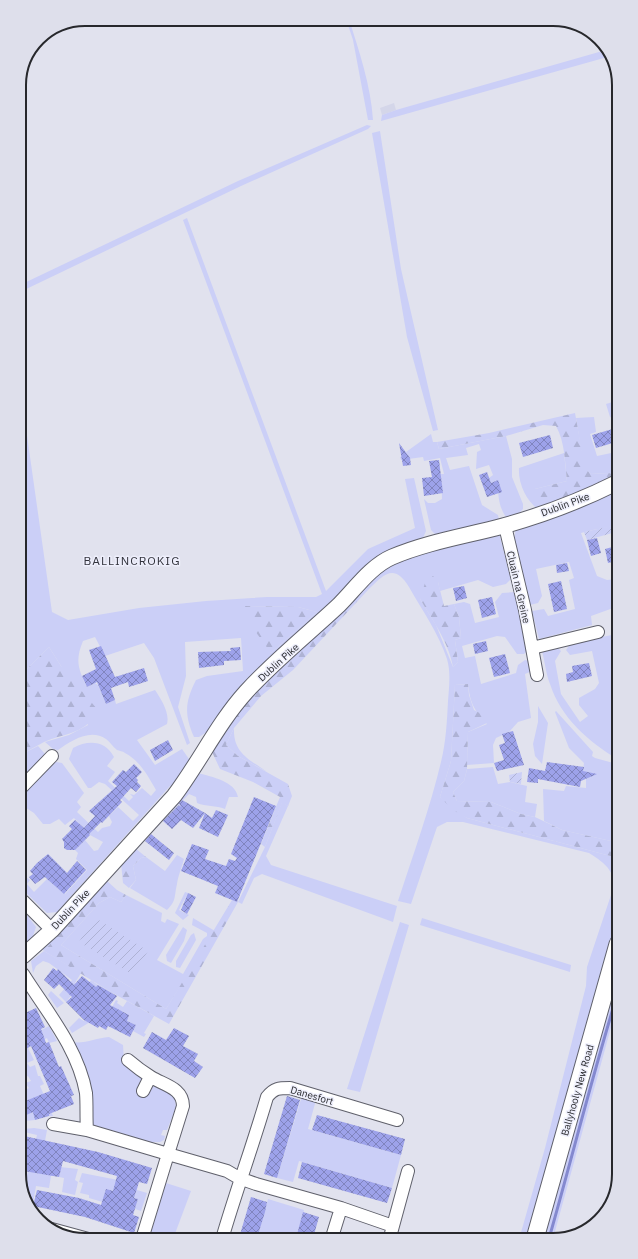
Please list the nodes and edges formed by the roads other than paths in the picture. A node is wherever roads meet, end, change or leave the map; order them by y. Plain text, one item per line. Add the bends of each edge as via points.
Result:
1 (612, 485) edge
2 (505, 526) junction
3 (598, 632) dead end
4 (532, 648) junction
5 (537, 674) dead end
6 (52, 756) dead end
7 (26, 783) edge
8 (26, 904) edge
9 (52, 930) junction
10 (26, 953) edge
11 (612, 965) edge
12 (27, 990) edge
13 (128, 1060) dead end
14 (150, 1077) junction
15 (143, 1091) dead end
16 (397, 1120) dead end
17 (53, 1124) dead end
18 (87, 1130) junction
19 (168, 1154) junction
20 (408, 1171) dead end
21 (239, 1178) junction
22 (341, 1208) junction
23 (391, 1231) edge
24 (144, 1233) edge
25 (223, 1233) edge
26 (334, 1233) edge
27 (537, 1233) edge

1 - 2 street, Dublin Pike
2 - 4 street, Cluain na Greine
2 - 9 street, Dublin Pike via 414,549 391,557 375,569 246,692 174,796
3 - 4 street
4 - 5 street, Cluain na Greine
6 - 7 street
8 - 9 street
9 - 10 street, Dublin Pike
11 - 27 main road, Ballyhooly New Road
12 - 18 street via 56,1020 74,1058 86,1094
13 - 14 street
14 - 15 street
14 - 19 street via 176,1090 183,1100
16 - 21 street, Danesfort via 290,1088 278,1088 267,1097 251,1151
17 - 18 street
18 - 19 street
19 - 21 street via 227,1171
19 - 24 street
20 - 23 street
21 - 22 street
21 - 25 street, Danesfort
22 - 23 street
22 - 26 street

